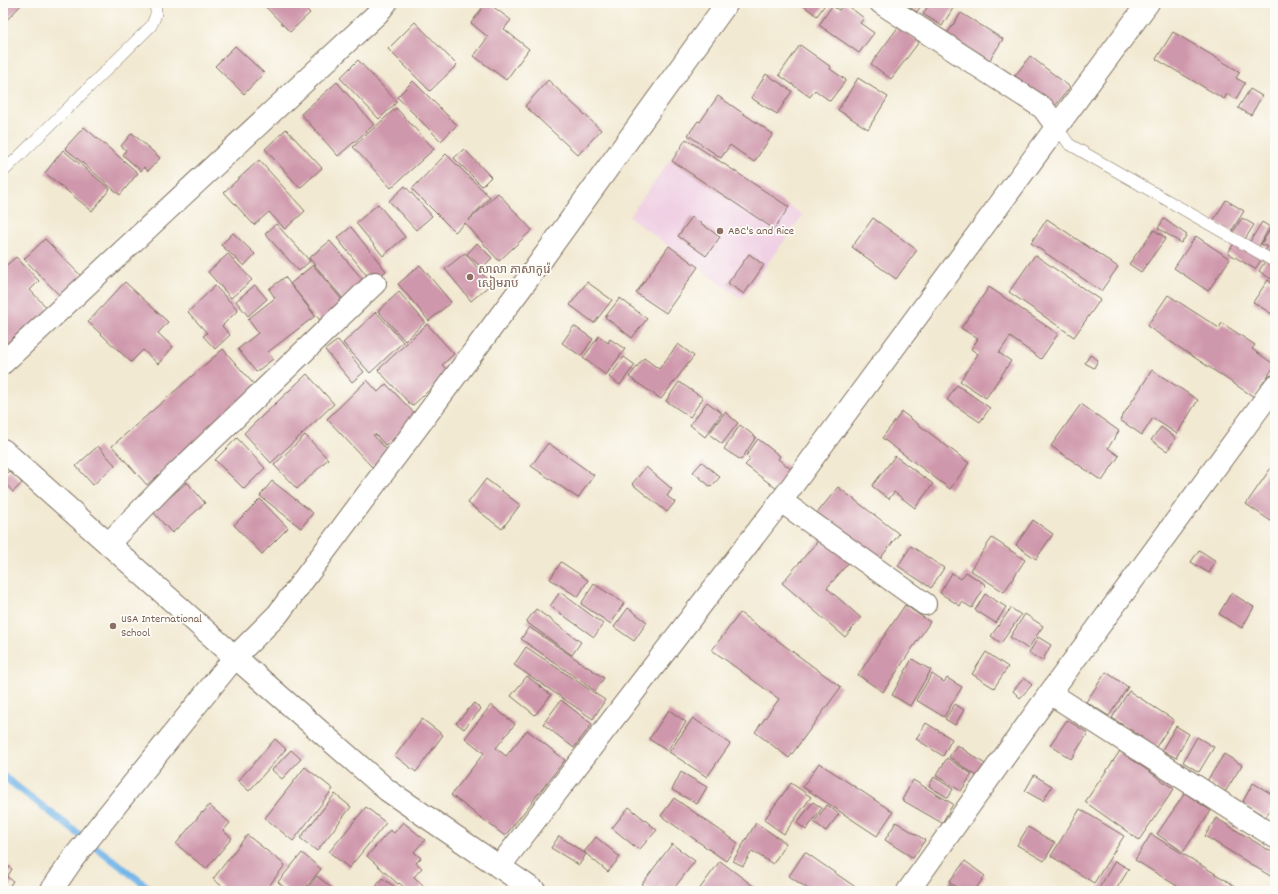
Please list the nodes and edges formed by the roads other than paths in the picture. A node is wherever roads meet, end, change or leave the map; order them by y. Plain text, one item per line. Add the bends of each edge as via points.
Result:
1 (154, 3) edge
2 (386, 3) edge
3 (727, 3) edge
4 (881, 3) edge
5 (1148, 3) edge
6 (1057, 126) junction
7 (3, 172) edge
8 (1275, 262) edge
9 (375, 283) dead end
10 (3, 363) edge
11 (1275, 386) edge
12 (3, 450) edge
13 (781, 501) junction
14 (109, 543) junction
15 (925, 604) dead end
16 (235, 657) junction
17 (1050, 693) junction
18 (1275, 837) edge
19 (499, 866) junction
20 (51, 891) edge
21 (535, 891) edge
22 (908, 891) edge

1 - 7 lane via 156,14 151,26
2 - 10 street
3 - 16 street via 527,280 278,614
4 - 6 street via 1043,108
5 - 6 street
6 - 8 lane via 1069,144
6 - 13 street
9 - 14 street via 175,475
11 - 17 street
12 - 14 street
13 - 15 street
13 - 19 street
14 - 16 street
16 - 19 street via 387,790
16 - 20 street via 75,856
17 - 18 street
17 - 22 street
19 - 21 street

